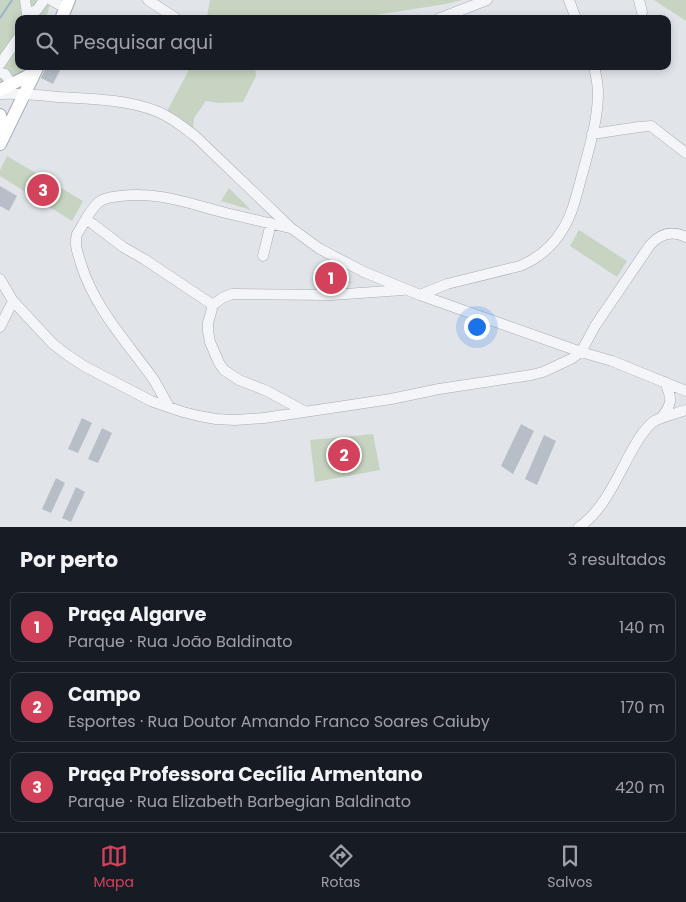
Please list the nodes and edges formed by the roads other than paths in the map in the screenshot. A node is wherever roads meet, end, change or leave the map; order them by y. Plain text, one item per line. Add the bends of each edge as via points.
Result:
1 (25, 0) edge
2 (44, 0) edge
3 (51, 0) edge
4 (148, 0) edge
5 (487, 0) edge
6 (568, 0) edge
7 (639, 0) edge
8 (65, 9) edge
9 (642, 12) dead end
10 (26, 15) edge
11 (28, 15) edge
12 (171, 15) edge
13 (448, 15) edge
14 (574, 15) edge
15 (15, 43) edge
16 (0, 64) edge
17 (35, 70) edge
18 (36, 70) edge
19 (595, 70) edge
20 (0, 73) edge
21 (6, 87) edge
22 (0, 94) edge
23 (24, 94) junction
24 (0, 115) edge
25 (592, 134) junction
26 (3, 139) edge
27 (686, 153) edge
28 (86, 220) junction
29 (271, 224) junction
30 (291, 228) junction
31 (686, 238) edge
32 (263, 256) dead end
33 (0, 279) edge
34 (407, 290) junction
35 (420, 295) junction
36 (13, 301) junction
37 (213, 305) junction
38 (0, 327) edge
39 (581, 352) junction
40 (665, 382) junction
41 (686, 391) edge
42 (169, 407) junction
43 (686, 410) edge
44 (304, 411) junction
45 (661, 418) junction
46 (579, 527) edge

1 - 10 street
2 - 11 street via 37,10
3 - 8 street
4 - 12 street
5 - 13 street
6 - 14 street
7 - 9 street
15 - 16 street
17 - 21 main road
18 - 23 main road
19 - 25 street via 598,92
20 - 21 street via 5,74
22 - 23 street
23 - 26 main road
23 - 30 street via 115,100 158,111 194,136
24 - 26 main road
25 - 27 street via 651,126
25 - 35 street via 570,215 564,229 546,251 520,266 447,284
28 - 29 street via 100,201 109,197 150,195 186,201
28 - 37 street
28 - 42 street via 76,245 85,277 114,328
29 - 30 street
29 - 32 street
30 - 34 street via 320,249
31 - 39 street via 667,234 654,240
33 - 36 street
34 - 35 street
34 - 37 street via 331,295 232,294
35 - 39 street
36 - 38 street
36 - 42 street via 66,354 114,382
37 - 44 street via 208,331 221,367 239,380
39 - 40 street
39 - 44 street via 531,375
40 - 41 street
40 - 45 street via 671,397
42 - 44 street via 199,416 226,419 264,418
43 - 45 street
45 - 46 street via 646,429 601,504

